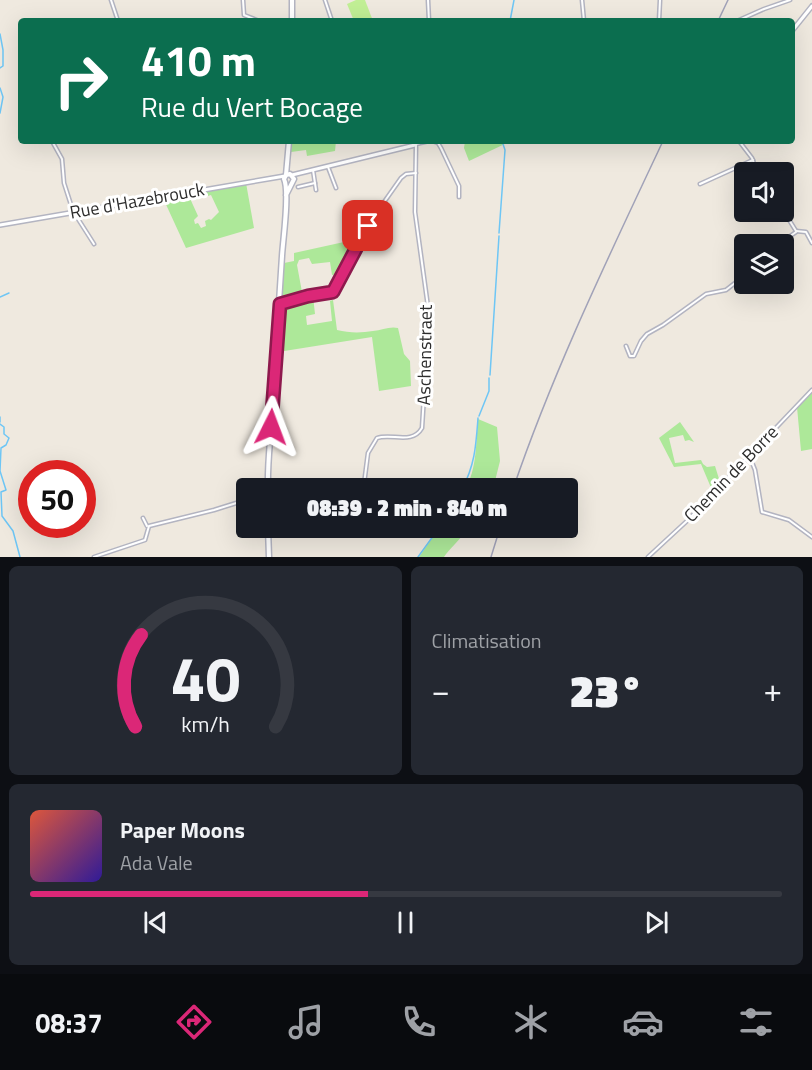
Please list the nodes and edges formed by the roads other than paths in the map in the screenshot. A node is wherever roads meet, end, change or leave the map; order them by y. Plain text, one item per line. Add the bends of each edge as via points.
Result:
1 (111, 0) edge
2 (243, 0) edge
3 (325, 0) edge
4 (428, 0) edge
5 (582, 0) edge
6 (660, 0) edge
7 (790, 0) edge
8 (292, 2) edge
9 (812, 6) edge
10 (117, 18) edge
11 (252, 18) edge
12 (292, 18) edge
13 (331, 18) edge
14 (429, 18) edge
15 (584, 18) edge
16 (659, 18) edge
17 (744, 18) edge
18 (795, 27) edge
19 (54, 144) edge
20 (288, 144) edge
21 (409, 144) edge
22 (416, 144) edge
23 (438, 144) edge
24 (742, 144) edge
25 (753, 160) joint
26 (328, 167) junction
27 (313, 170) junction
28 (416, 173) junction
29 (289, 178) junction
30 (315, 183) junction
31 (700, 184) dead end
32 (298, 187) dead end
33 (336, 188) dead end
34 (316, 190) dead end
35 (459, 197) dead end
36 (74, 212) junction
37 (360, 217) dead end
38 (790, 222) edge
39 (0, 225) edge
40 (368, 226) junction
41 (796, 231) junction
42 (792, 234) edge
43 (812, 243) edge
44 (94, 244) dead end
45 (734, 284) edge
46 (280, 304) junction
47 (626, 346) dead end
48 (812, 390) edge
49 (749, 454) junction
50 (268, 478) edge
51 (366, 478) edge
52 (236, 503) edge
53 (143, 518) dead end
54 (147, 527) junction
55 (812, 537) edge
56 (268, 538) edge
57 (94, 557) edge
58 (268, 557) edge
59 (648, 557) edge

1 - 10 street
2 - 11 street via 244,15
3 - 13 street
4 - 14 street
5 - 15 street
6 - 16 street
7 - 17 street
8 - 12 main road
9 - 18 street
19 - 36 street via 62,159 64,183
20 - 29 main road
21 - 26 street
22 - 28 street, Aschenstraet
23 - 35 street via 459,186
24 - 25 street
25 - 31 street
26 - 27 street
26 - 33 street
27 - 29 street
27 - 30 street
28 - 40 street via 402,176
28 - 51 street, Aschenstraet via 415,212 429,312 422,428 416,435 404,438 378,437 368,453
29 - 36 street, Rue d'Hazebrouck via 275,177
29 - 46 main road
30 - 32 street
30 - 34 street
36 - 39 street, Rue d'Hazebrouck
36 - 44 street
37 - 40 street
38 - 41 street
40 - 46 street via 333,292
41 - 42 street
41 - 43 street via 806,232
45 - 47 street via 726,290 706,294 647,334 634,356 630,356
46 - 50 main road
48 - 49 street, Chemin de Borre
49 - 55 street via 762,512 789,520
49 - 59 street, Chemin de Borre
52 - 54 street
53 - 54 street
54 - 57 street via 145,539
56 - 58 main road

